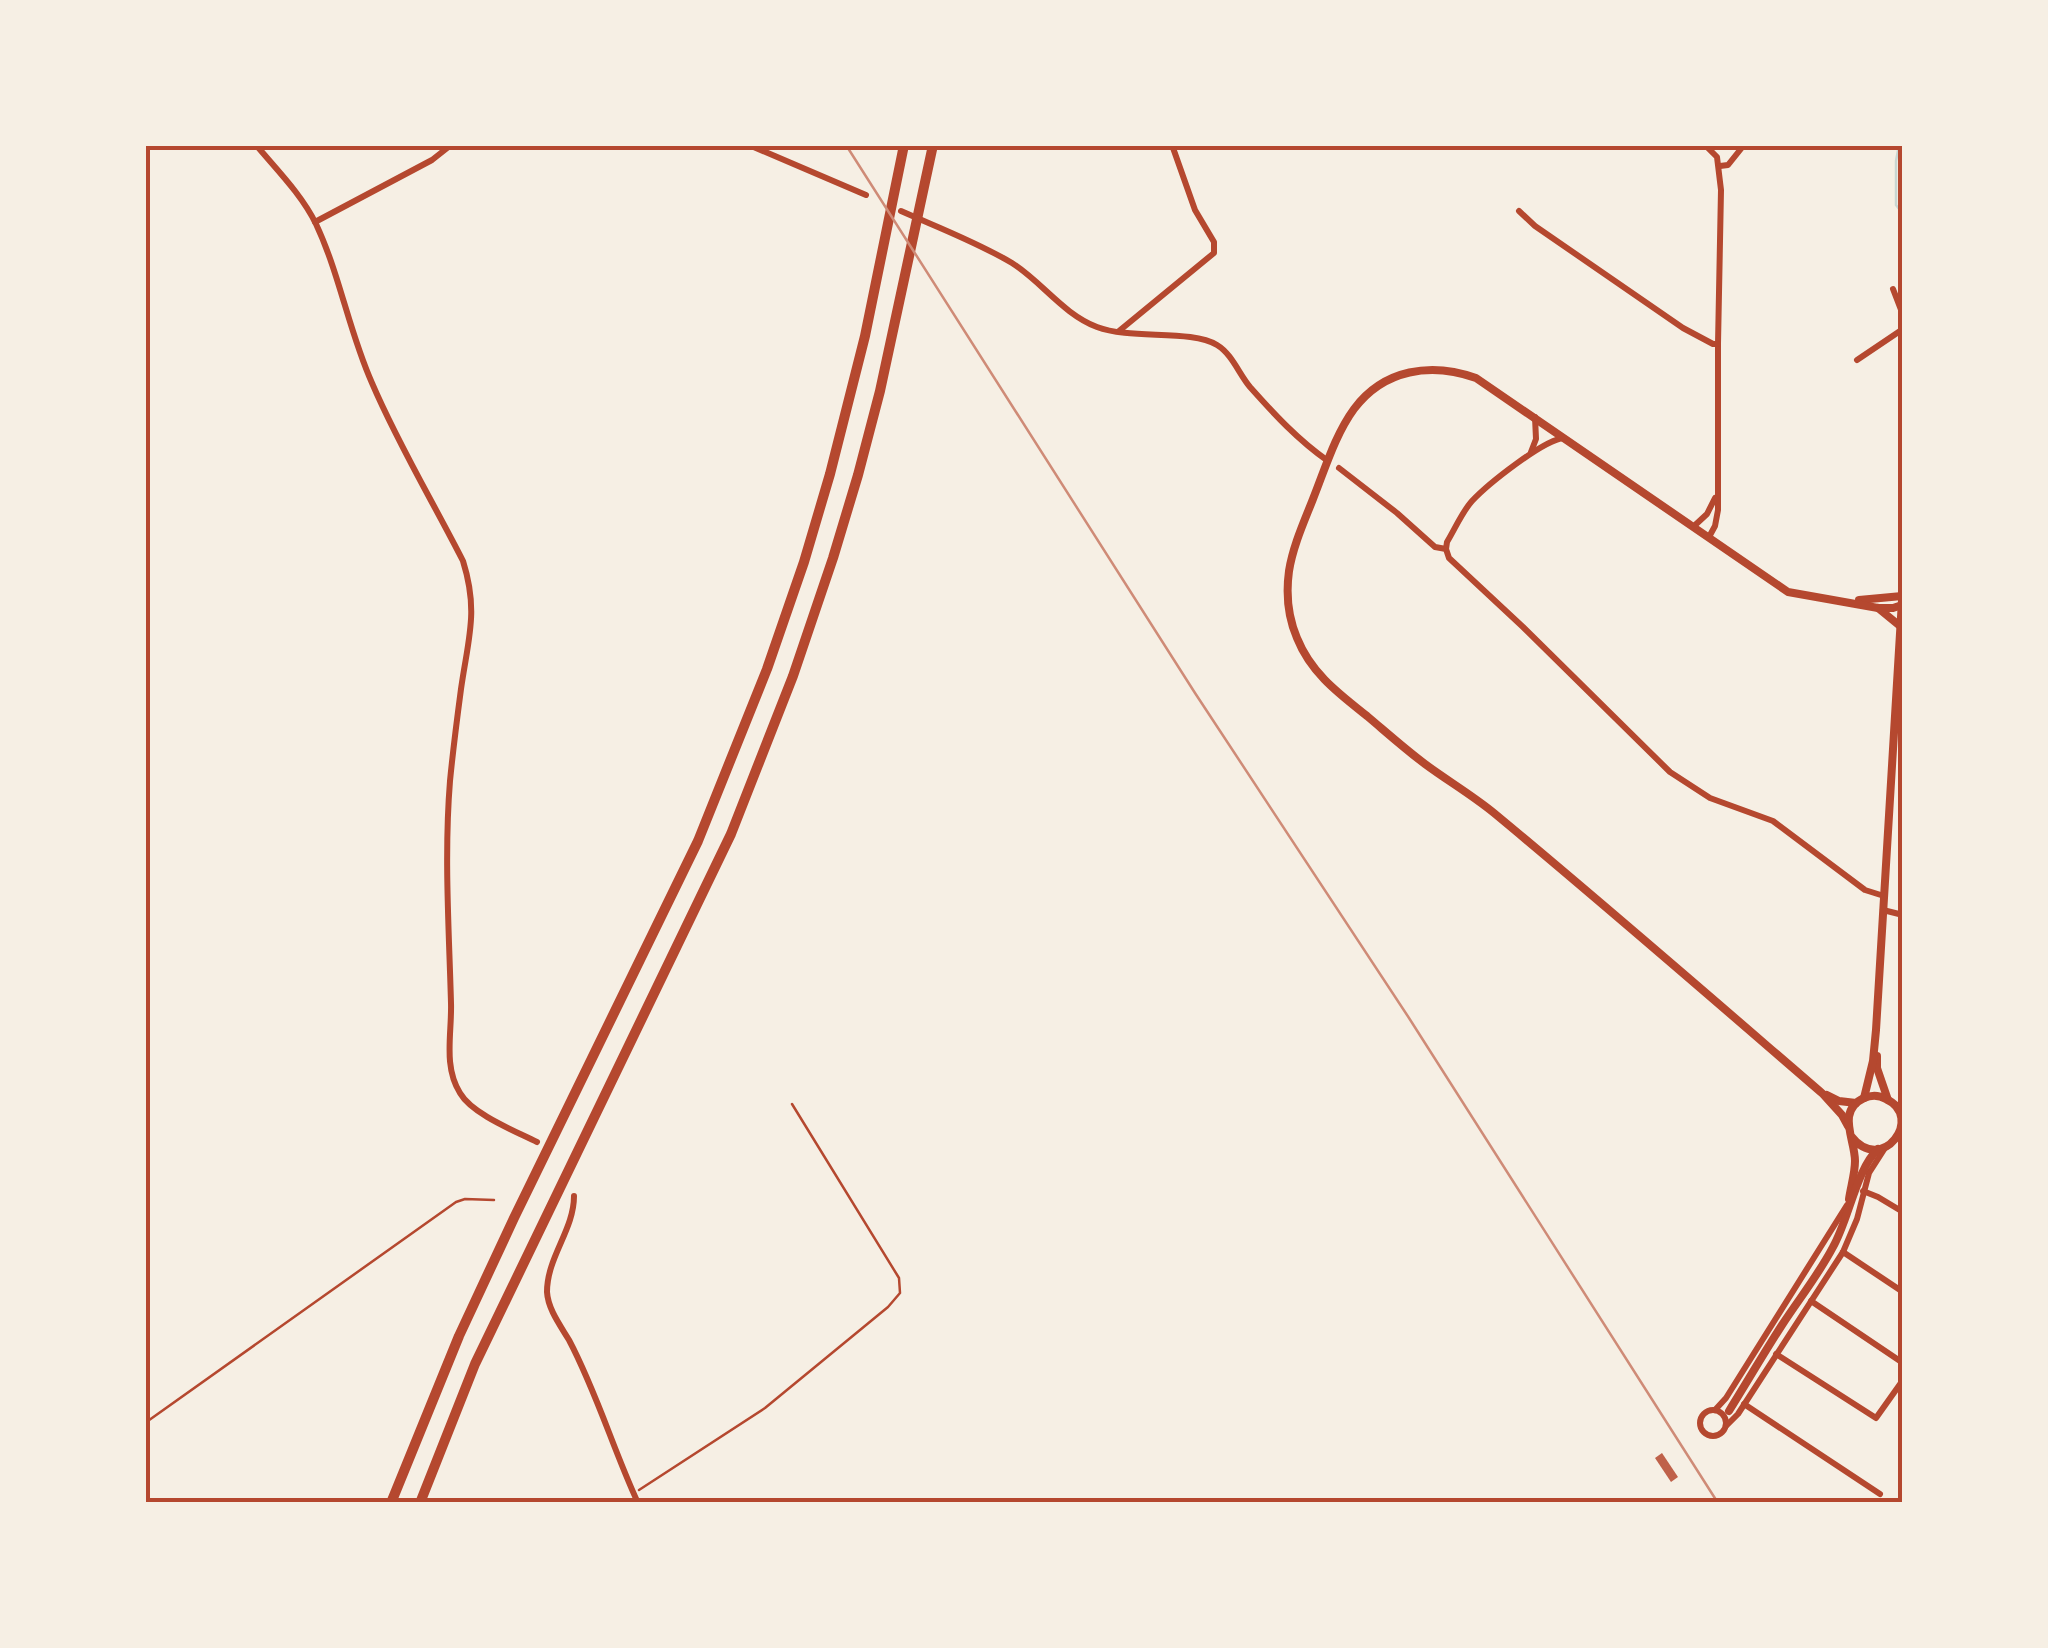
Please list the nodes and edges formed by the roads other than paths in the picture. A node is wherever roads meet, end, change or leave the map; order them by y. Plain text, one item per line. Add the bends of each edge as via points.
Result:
1 (256, 145) edge
2 (451, 145) edge
3 (749, 145) edge
4 (904, 145) edge
5 (933, 145) edge
6 (1172, 145) edge
7 (1705, 145) edge
8 (1744, 145) edge
9 (1720, 166) junction
10 (866, 194) dead end
11 (901, 210) dead end
12 (1520, 211) dead end
13 (315, 222) junction
14 (1893, 288) dead end
15 (1903, 315) edge
16 (1903, 329) edge
17 (1118, 332) junction
18 (1718, 344) junction
19 (1857, 360) dead end
20 (1535, 417) junction
21 (1565, 438) junction
22 (1531, 453) junction
23 (1328, 461) junction
24 (1339, 468) dead end
25 (1717, 492) junction
26 (1694, 527) junction
27 (1709, 537) junction
28 (1446, 550) junction
29 (1903, 584) edge
30 (1902, 596) edge
31 (1850, 601) junction
32 (1902, 605) edge
33 (1878, 608) junction
34 (1900, 626) junction
35 (1884, 896) junction
36 (1883, 910) junction
37 (1903, 915) edge
38 (1876, 1030) junction
39 (1824, 1094) junction
40 (1860, 1101) junction
41 (1895, 1103) edge
42 (1848, 1126) junction
43 (1902, 1126) edge
44 (1851, 1136) junction
45 (536, 1142) dead end
46 (1881, 1149) junction
47 (1864, 1191) junction
48 (574, 1196) dead end
49 (1848, 1204) junction
50 (1903, 1212) edge
51 (1847, 1218) junction
52 (1843, 1252) junction
53 (1903, 1292) edge
54 (1810, 1301) junction
55 (1776, 1354) junction
56 (1903, 1363) edge
57 (1903, 1380) edge
58 (1744, 1404) junction
59 (1715, 1410) junction
60 (1729, 1410) dead end
61 (1726, 1426) junction
62 (1880, 1494) dead end
63 (391, 1503) edge
64 (420, 1503) edge
65 (638, 1503) edge

1 - 13 street
2 - 13 street
3 - 10 street
4 - 63 highway via 830,474 766,669 698,841 475,1302
5 - 64 highway via 876,408 794,676 731,834 475,1364
6 - 17 street via 1214,253
7 - 9 street
8 - 9 street
9 - 18 street
11 - 17 street via 1012,263 1072,314
12 - 18 street via 1684,328
13 - 45 street via 372,384 470,582 471,633 450,782 449,1054 465,1100
14 - 15 street
16 - 19 street
17 - 23 street via 1213,342 1292,432
18 - 25 street
20 - 21 street
20 - 22 street
20 - 23 street via 1476,378 1443,370 1409,372 1362,399
21 - 22 street
21 - 26 street
22 - 28 street via 1472,501
23 - 39 street via 1288,576 1291,623 1309,663
24 - 28 street via 1435,548
25 - 26 street
25 - 27 street
26 - 27 street
27 - 31 street via 1788,592
28 - 35 street via 1670,772 1710,798 1773,821 1865,890
29 - 30 street
30 - 31 street
30 - 32 street
31 - 33 street
32 - 33 street
32 - 34 street
33 - 34 street
34 - 35 street
35 - 36 street
36 - 37 street
36 - 38 street
38 - 40 street
38 - 41 street via 1877,1068
39 - 40 street
39 - 42 street
40 - 41 street via 1879,1096
40 - 42 street
41 - 43 street
42 - 44 street
43 - 46 street via 1896,1140
44 - 46 street via 1861,1146
44 - 49 street via 1855,1168
46 - 47 street
46 - 51 street via 1860,1176
47 - 50 street
47 - 52 street
48 - 65 street via 547,1296 588,1376
49 - 51 street
49 - 59 street
51 - 60 street
52 - 53 street
52 - 54 street
54 - 55 street
54 - 56 street
55 - 57 street via 1876,1418
55 - 58 street
58 - 61 street
58 - 62 street
59 - 61 street
59 - 61 street via 1703,1415 1702,1429 1713,1436

